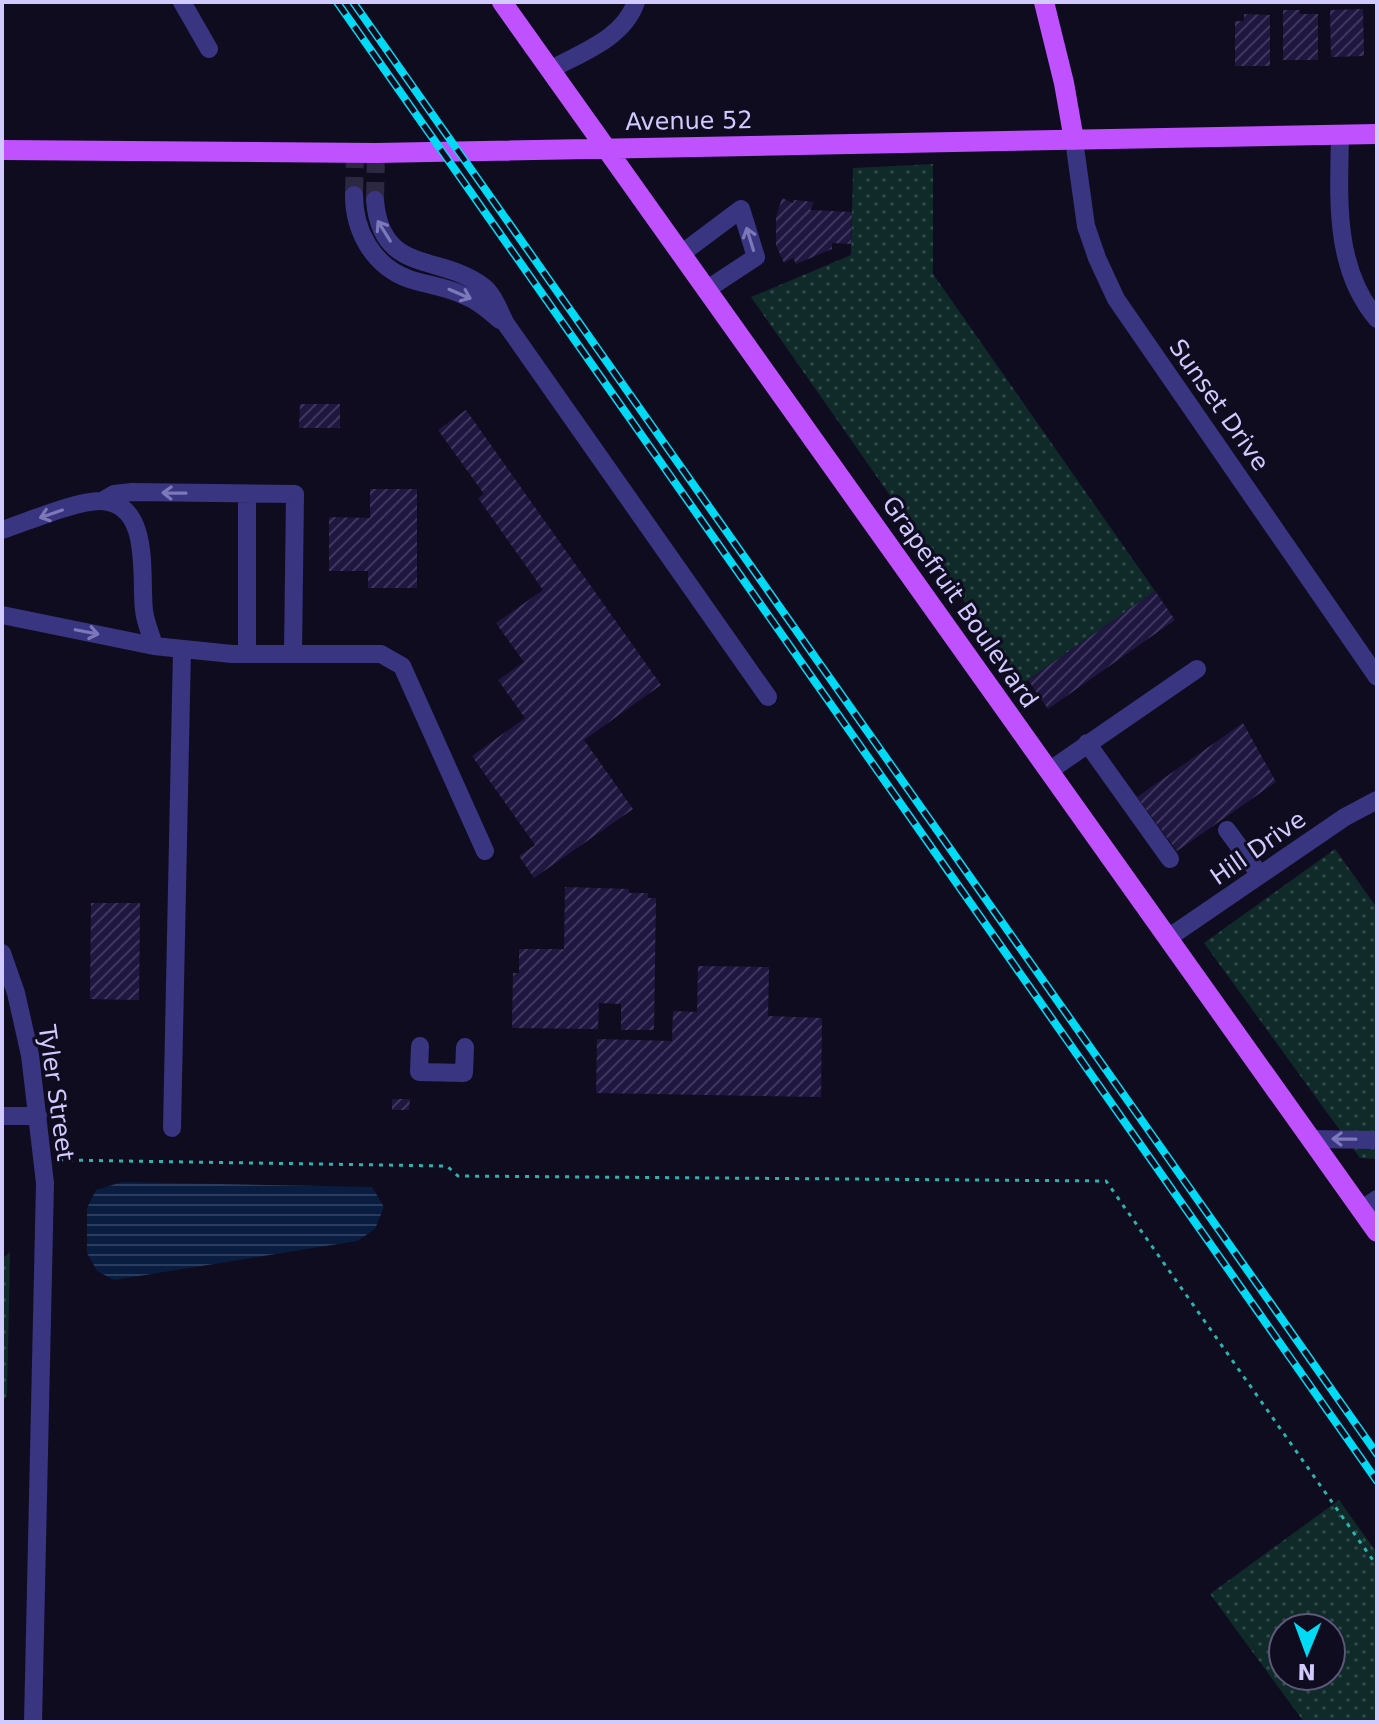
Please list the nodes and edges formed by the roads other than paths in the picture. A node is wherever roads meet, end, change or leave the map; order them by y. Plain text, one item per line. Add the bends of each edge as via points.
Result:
1 (182, 2) edge
2 (502, 2) edge
3 (636, 2) edge
4 (1044, 2) edge
5 (209, 49) dead end
6 (550, 70) junction
7 (1340, 134) junction
8 (1377, 134) edge
9 (1074, 140) junction
10 (2, 150) edge
11 (354, 195) tunnel mouth
12 (375, 200) tunnel mouth
13 (681, 254) junction
14 (415, 260) junction
15 (407, 278) junction
16 (706, 290) junction
17 (1377, 319) edge
18 (506, 324) junction
19 (247, 494) junction
20 (102, 501) junction
21 (2, 530) edge
22 (2, 615) edge
23 (154, 646) junction
24 (182, 649) junction
25 (247, 654) junction
26 (293, 654) junction
27 (1197, 669) dead end
28 (1377, 677) edge
29 (768, 697) dead end
30 (1087, 743) junction
31 (1049, 771) junction
32 (1377, 800) edge
33 (1227, 830) dead end
34 (485, 851) dead end
35 (1170, 859) dead end
36 (1260, 875) junction
37 (1168, 938) junction
38 (2, 953) edge
39 (420, 1046) dead end
40 (465, 1047) dead end
41 (2, 1116) edge
42 (38, 1116) junction
43 (172, 1128) dead end
44 (1310, 1139) junction
45 (1377, 1140) edge
46 (1369, 1205) edge
47 (1377, 1232) edge
48 (33, 1722) edge

1 - 5 street
2 - 6 main road, Grapefruit Boulevard
3 - 6 street via 630,19 614,34
4 - 9 main road
6 - 13 main road, Grapefruit Boulevard
7 - 8 main road, Avenue 52
7 - 9 main road, Avenue 52
7 - 17 street via 1343,244 1361,295
9 - 10 main road, Avenue 52 via 355,153
9 - 28 street, Sunset Drive via 1086,226 1116,299
11 - 15 street via 357,224 368,248
14 -> 12 street via 386,238 376,219
13 - 16 main road, Grapefruit Boulevard
16 -> 13 street via 756,257 741,209
14 - 15 street
14 - 18 street via 481,284
15 -> 18 street via 466,295
16 - 31 main road, Grapefruit Boulevard
18 - 29 street
19 -> 20 street via 132,492
19 - 25 street
19 - 26 street via 295,494
20 -> 21 street
20 - 23 street via 120,506 139,532 144,613
22 -> 23 street
23 - 24 street
24 - 25 street
24 - 43 street
25 - 26 street
26 - 34 street via 381,654 402,666
27 - 30 street
30 - 31 street
30 - 35 street
31 - 37 main road, Grapefruit Boulevard
32 - 36 street, Hill Drive
33 - 36 street
36 - 37 street, Hill Drive
37 - 44 main road, Grapefruit Boulevard
38 - 42 street, Tyler Street via 30,1055
39 - 40 street via 419,1072 464,1073
41 - 42 street
42 - 48 street, Tyler Street via 45,1206
45 -> 44 street
44 - 46 main road, Grapefruit Boulevard
46 - 47 main road, Grapefruit Boulevard

